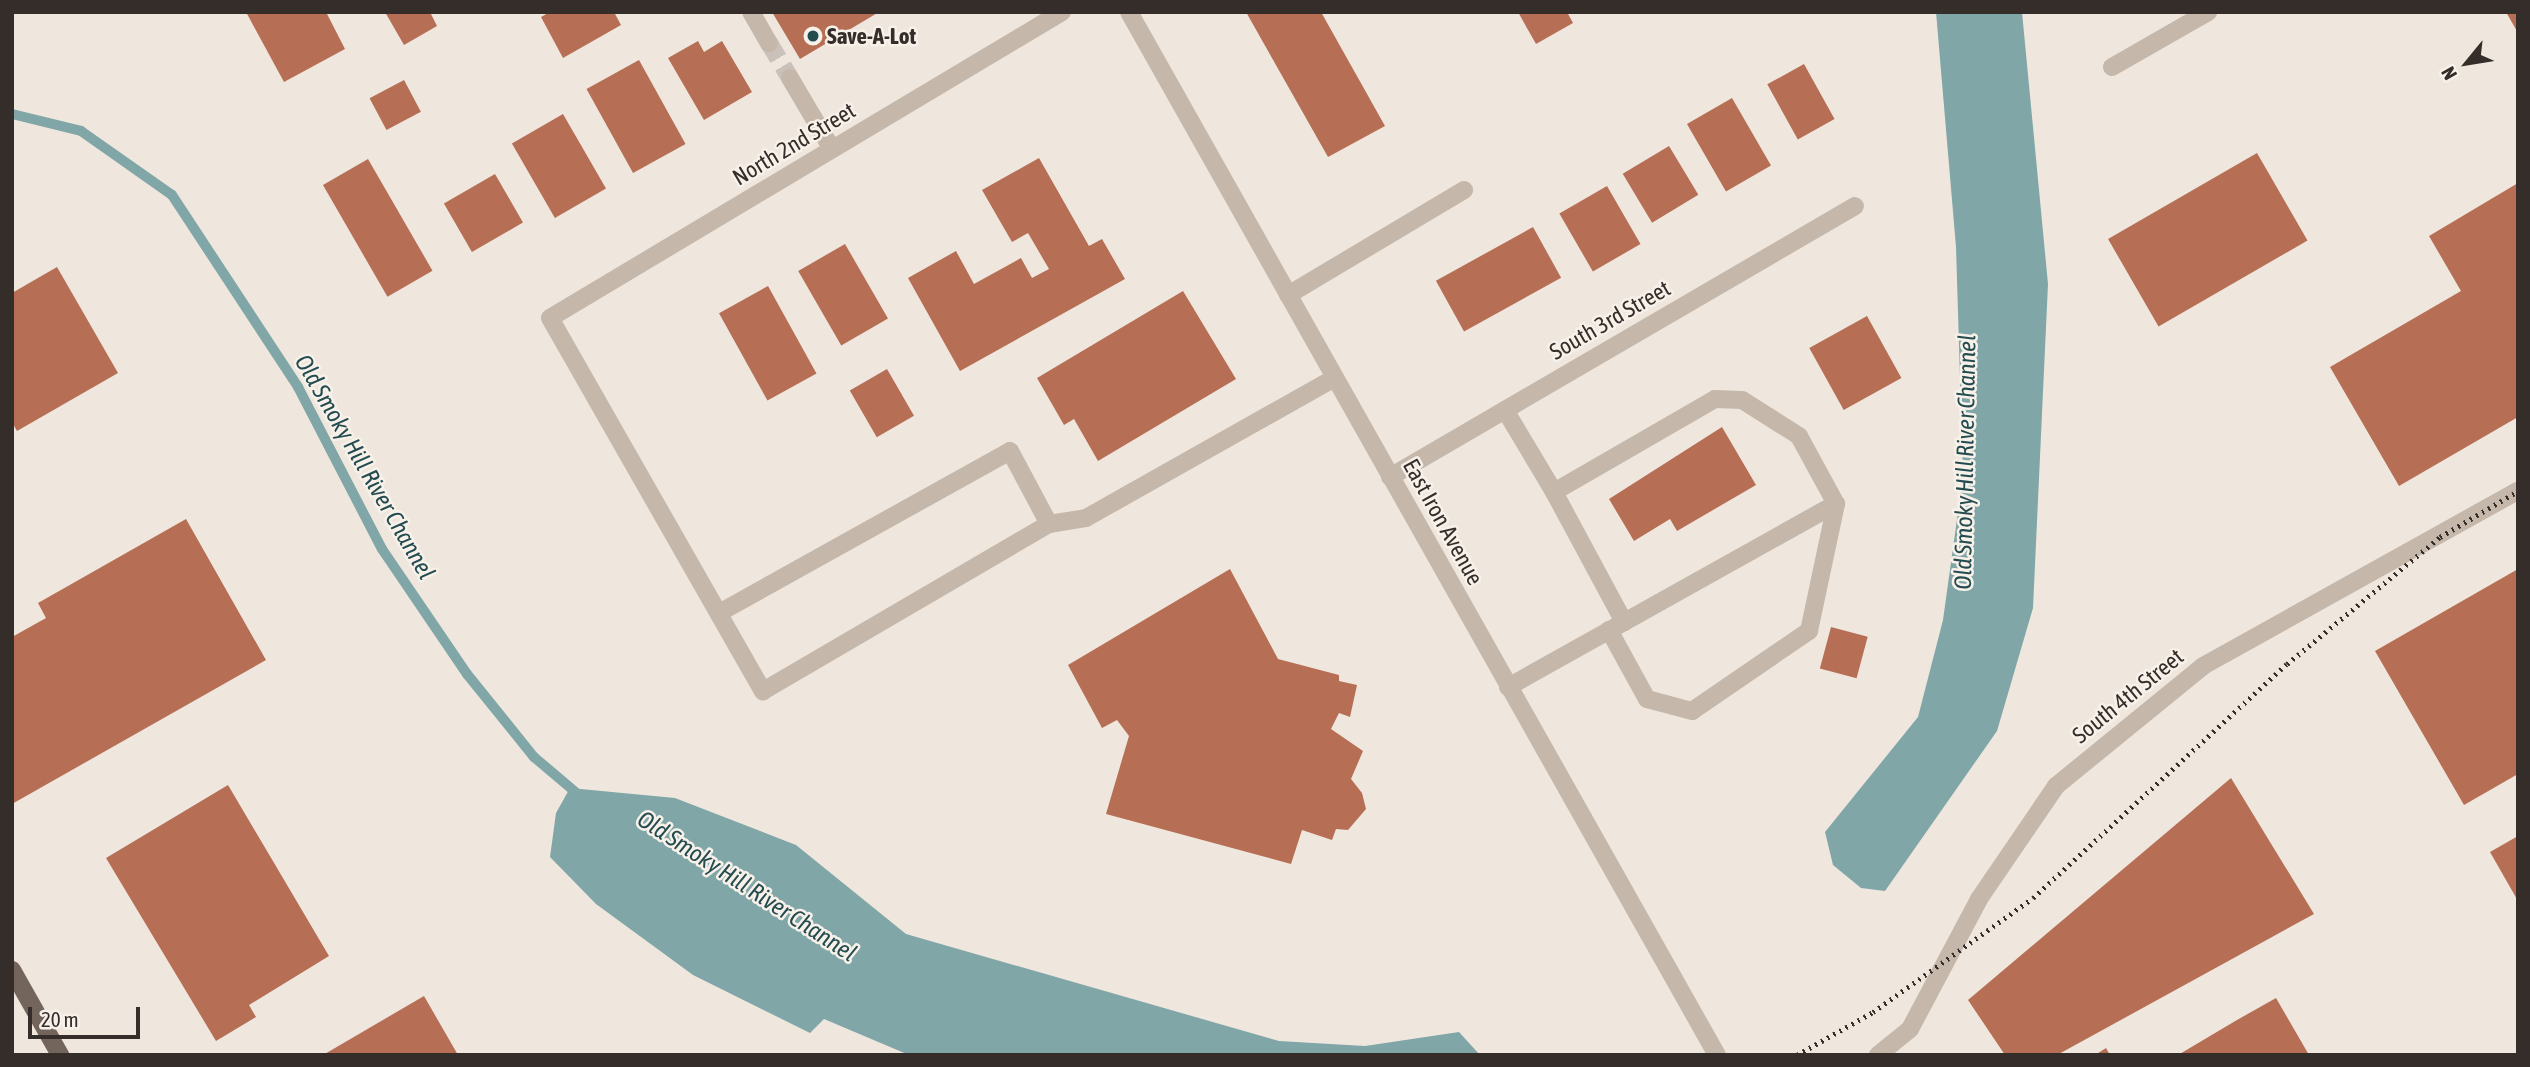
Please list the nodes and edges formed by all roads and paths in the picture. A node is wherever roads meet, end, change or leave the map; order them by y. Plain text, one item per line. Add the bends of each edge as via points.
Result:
1 (751, 12) edge
2 (1062, 12) edge
3 (1129, 12) edge
4 (2208, 12) edge
5 (769, 43) tunnel mouth
6 (2112, 67) dead end
7 (790, 78) tunnel mouth
8 (832, 149) junction
9 (1464, 190) dead end
10 (1855, 206) dead end
11 (1288, 295) junction
12 (1334, 378) junction
13 (1504, 410) junction
14 (1390, 477) junction
15 (2518, 491) edge
16 (1554, 492) junction
17 (1836, 504) junction
18 (1049, 524) junction
19 (719, 613) junction
20 (1617, 626) junction
21 (1508, 687) junction
22 (12, 970) edge
23 (60, 1055) edge
24 (1717, 1055) edge
25 (1878, 1055) edge

1 - 5 street
2 - 8 street, North 2nd Street
3 - 11 street, East Iron Avenue
4 - 6 street
7 - 8 street
8 - 19 street, North 2nd Street via 550,318
9 - 11 street
10 - 13 street, South 3rd Street
11 - 12 street, East Iron Avenue
12 - 14 street, East Iron Avenue
12 - 18 street via 1086,518
13 - 14 street, South 3rd Street
13 - 16 street
14 - 21 street, East Iron Avenue
15 - 25 street, South 4th Street via 2203,666 2056,786 1979,899 1910,1029
16 - 17 street via 1716,399 1742,400 1798,436
16 - 20 street
17 - 20 street
17 - 20 street via 1809,631 1692,711 1647,699
18 - 19 street via 1010,451
18 - 19 street via 763,691
20 - 21 street
21 - 24 street, East Iron Avenue
22 - 23 main road

